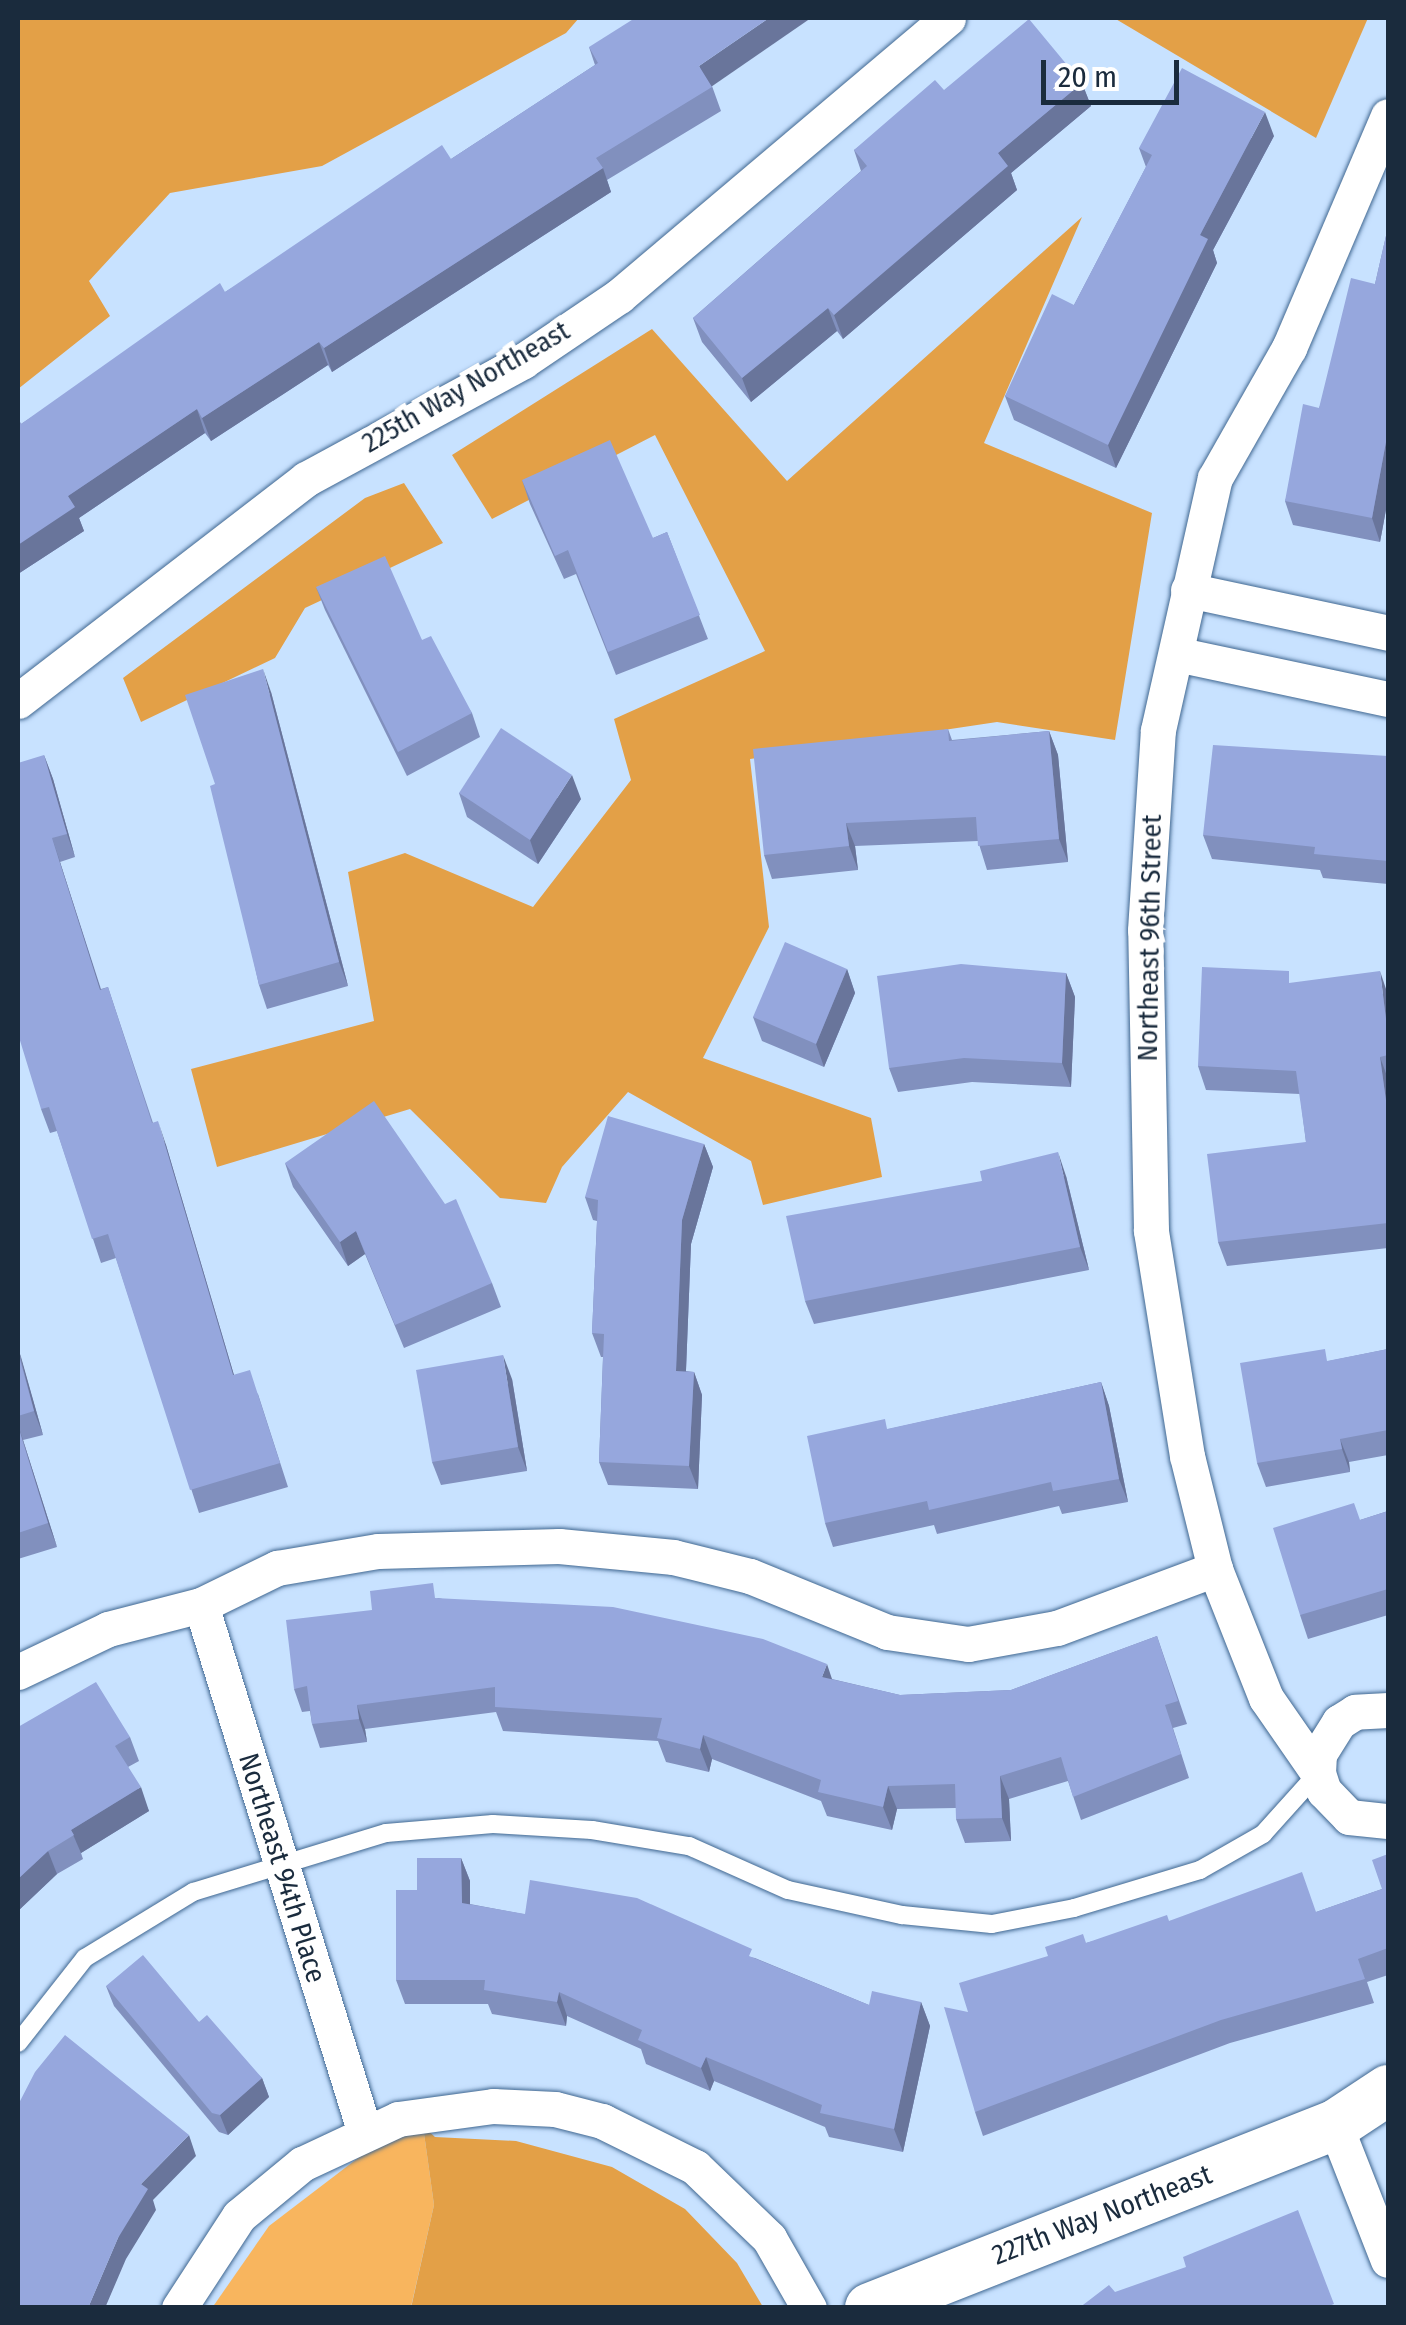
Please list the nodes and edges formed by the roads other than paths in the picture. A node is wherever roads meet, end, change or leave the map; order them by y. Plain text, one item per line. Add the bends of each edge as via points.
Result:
1 (948, 18) edge
2 (1388, 116) edge
3 (1188, 590) junction
4 (1388, 634) edge
5 (1176, 654) junction
6 (1388, 699) edge
7 (18, 701) edge
8 (1215, 1569) junction
9 (201, 1605) junction
10 (18, 1672) edge
11 (1388, 1710) edge
12 (1318, 1773) junction
13 (1388, 1821) edge
14 (280, 1861) junction
15 (18, 2043) edge
16 (1388, 2090) edge
17 (1388, 2123) edge
18 (1335, 2125) junction
19 (364, 2130) junction
20 (1388, 2260) edge
21 (179, 2308) edge
22 (809, 2308) edge
23 (870, 2308) edge

1 - 7 street, 225th Way Northeast via 620,296 523,361 306,479
2 - 3 street, Northeast 96th Street via 1289,348 1215,478
3 - 4 street
3 - 5 street, Northeast 96th Street
5 - 6 street
5 - 8 street, Northeast 96th Street via 1157,745 1146,911 1148,1179 1168,1358
8 - 9 street via 1057,1628 968,1644 886,1632 750,1576 673,1557 560,1546 378,1551 294,1565
8 - 12 street, Northeast 96th Street via 1266,1698
9 - 10 street via 108,1628
9 - 14 street, Northeast 94th Place
11 - 12 street via 1354,1712 1338,1722 1319,1754
12 - 13 street, Northeast 96th Street via 1324,1791 1350,1817
12 - 14 lane via 1263,1834 1200,1870 1074,1908 992,1924 902,1915 788,1890 689,1846 592,1830 493,1824 386,1833
14 - 15 lane via 193,1892 85,1958
14 - 19 street, Northeast 94th Place
16 - 18 street, 227th Way Northeast
17 - 18 street, 227th Way Northeast
18 - 20 street
18 - 23 street, 227th Way Northeast
19 - 21 street via 302,2164 239,2216
19 - 22 street via 452,2107 555,2108 602,2120 694,2167 769,2238

